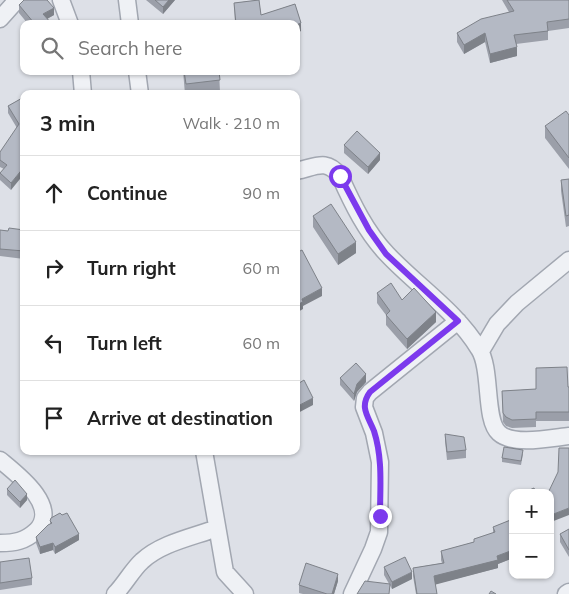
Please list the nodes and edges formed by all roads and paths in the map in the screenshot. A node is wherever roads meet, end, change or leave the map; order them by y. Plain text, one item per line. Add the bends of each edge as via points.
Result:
1 (17, 0) edge
2 (61, 0) edge
3 (127, 0) edge
4 (0, 19) edge
5 (68, 20) edge
6 (130, 20) edge
7 (81, 75) edge
8 (138, 75) edge
9 (83, 90) edge
10 (139, 90) edge
11 (300, 170) edge
12 (569, 260) edge
13 (458, 321) junction
14 (480, 351) junction
15 (569, 436) edge
16 (205, 455) edge
17 (0, 460) edge
18 (217, 528) junction
19 (0, 543) edge
20 (115, 594) edge
21 (245, 594) edge
22 (352, 594) edge

1 - 4 street
2 - 5 street
3 - 6 street
7 - 9 street
8 - 10 street
11 - 13 street via 323,165 334,168 386,254
12 - 14 street via 517,303 497,324
13 - 14 street
13 - 22 street via 365,398 364,407 380,462 379,532
14 - 15 street via 487,374 492,421 497,432 508,439
16 - 18 street
17 - 19 street via 25,481 42,504 44,515 39,528 28,538
18 - 20 street via 153,553 142,561
18 - 21 street via 224,572

